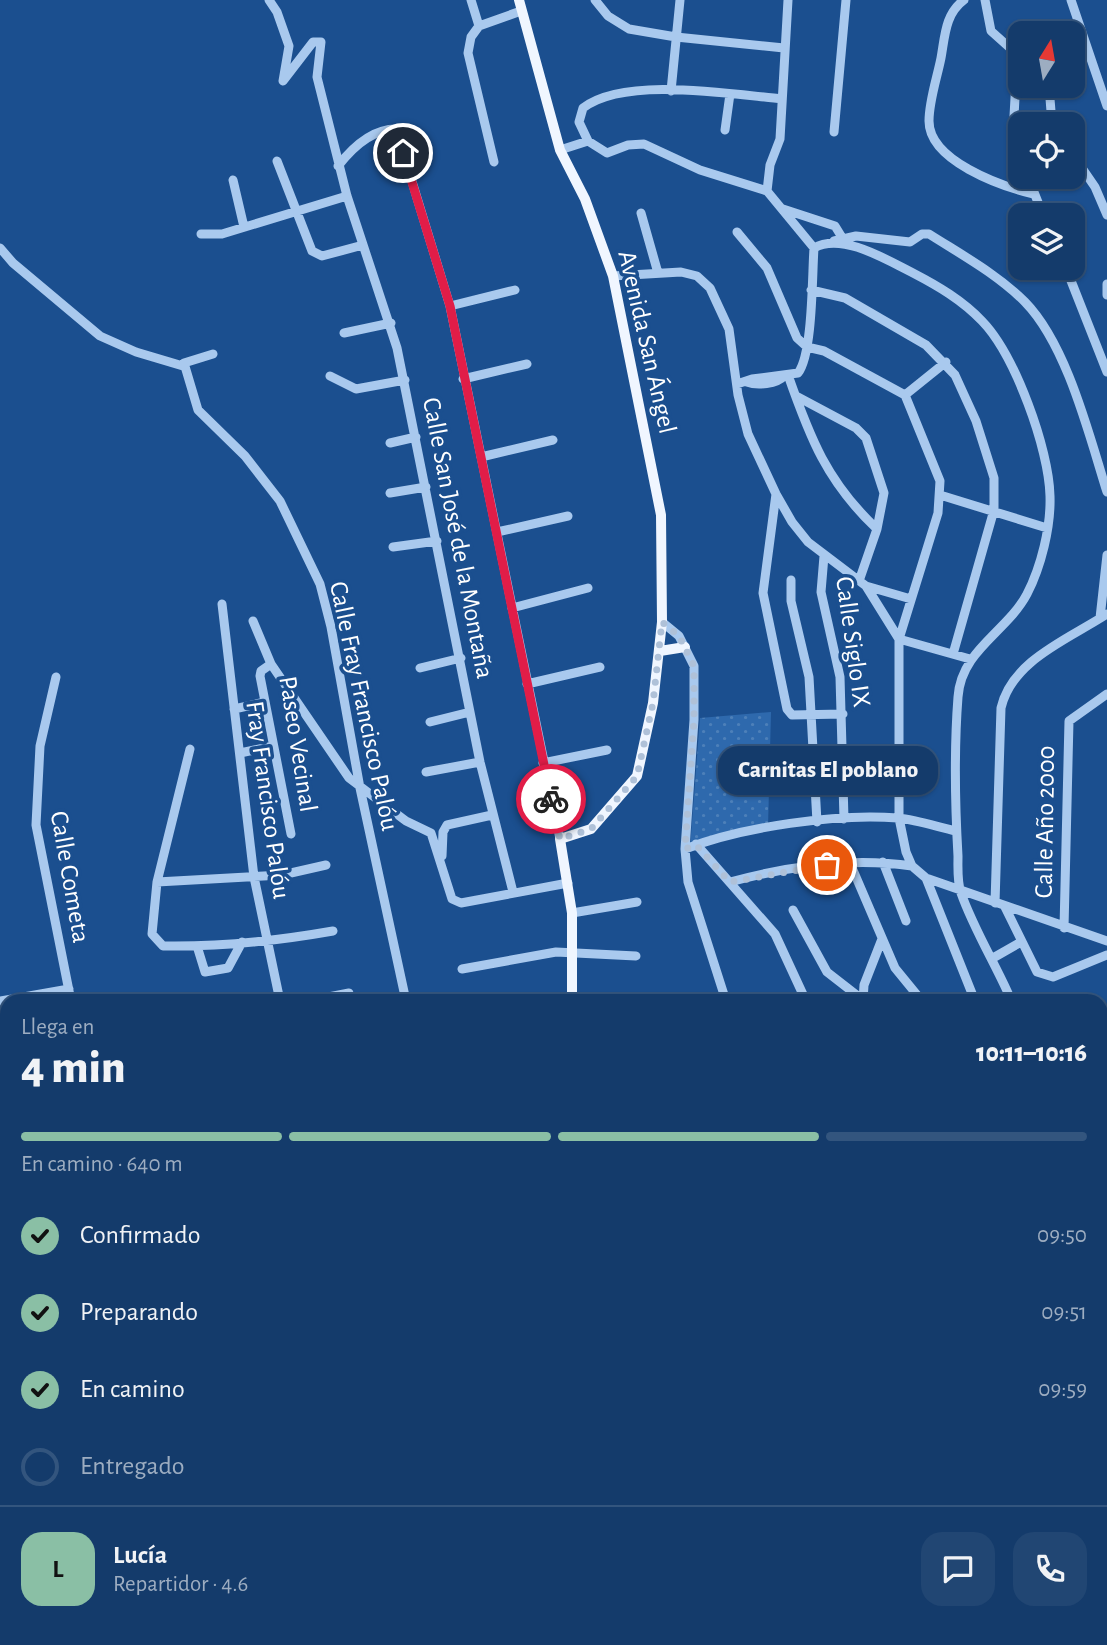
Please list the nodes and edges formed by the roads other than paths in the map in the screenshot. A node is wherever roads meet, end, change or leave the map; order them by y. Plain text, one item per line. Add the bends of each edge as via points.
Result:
1 (269, 0) edge
2 (471, 0) edge
3 (595, 0) edge
4 (680, 0) edge
5 (788, 0) edge
6 (846, 0) edge
7 (964, 0) edge
8 (985, 0) edge
9 (1071, 0) edge
10 (520, 5) edge
11 (479, 26) junction
12 (676, 37) junction
13 (784, 48) junction
14 (671, 91) junction
15 (730, 94) junction
16 (782, 99) junction
17 (1107, 106) edge
18 (1014, 112) edge
19 (725, 130) dead end
20 (834, 132) dead end
21 (588, 141) junction
22 (560, 149) junction
23 (277, 161) dead end
24 (494, 162) dead end
25 (338, 166) junction
26 (1085, 172) edge
27 (233, 180) dead end
28 (1032, 189) edge
29 (767, 191) junction
30 (1033, 194) junction
31 (347, 196) junction
32 (1037, 203) edge
33 (782, 209) junction
34 (296, 211) junction
35 (641, 213) dead end
36 (1107, 215) edge
37 (244, 227) junction
38 (737, 232) dead end
39 (201, 234) dead end
40 (838, 241) junction
41 (363, 246) junction
42 (0, 248) edge
43 (814, 248) junction
44 (658, 273) junction
45 (613, 276) junction
46 (1071, 280) edge
47 (515, 290) dead end
48 (811, 290) junction
49 (450, 306) junction
50 (391, 323) junction
51 (344, 333) dead end
52 (807, 347) junction
53 (213, 354) dead end
54 (946, 362) junction
55 (527, 364) dead end
56 (183, 366) junction
57 (1107, 372) edge
58 (331, 376) dead end
59 (786, 376) junction
60 (463, 379) junction
61 (405, 380) junction
62 (742, 383) junction
63 (796, 396) junction
64 (905, 396) junction
65 (416, 437) junction
66 (553, 440) dead end
67 (390, 443) dead end
68 (481, 457) junction
69 (426, 487) junction
70 (1107, 492) edge
71 (390, 493) dead end
72 (776, 494) junction
73 (940, 495) junction
74 (994, 510) junction
75 (569, 516) dead end
76 (1047, 528) junction
77 (877, 529) junction
78 (497, 532) junction
79 (438, 541) junction
80 (393, 547) dead end
81 (824, 555) junction
82 (1107, 555) edge
83 (791, 580) dead end
84 (863, 584) junction
85 (587, 588) dead end
86 (911, 598) junction
87 (222, 604) dead end
88 (512, 608) junction
89 (1103, 616) edge
90 (253, 621) dead end
91 (662, 622) junction
92 (899, 639) junction
93 (685, 647) junction
94 (660, 651) junction
95 (953, 654) junction
96 (461, 658) junction
97 (970, 659) junction
98 (271, 664) junction
99 (600, 667) dead end
100 (420, 668) dead end
101 (56, 677) dead end
102 (527, 684) junction
103 (1107, 694) edge
104 (265, 702) junction
105 (234, 709) junction
106 (470, 712) junction
107 (813, 714) junction
108 (843, 714) junction
109 (430, 722) dead end
110 (273, 746) junction
111 (190, 749) dead end
112 (607, 750) dead end
113 (240, 753) junction
114 (480, 762) junction
115 (543, 763) junction
116 (426, 772) dead end
117 (360, 788) junction
118 (492, 815) junction
119 (899, 818) junction
120 (844, 819) junction
121 (817, 822) junction
122 (956, 831) junction
123 (291, 834) dead end
124 (560, 839) junction
125 (696, 845) junction
126 (685, 849) junction
127 (442, 862) junction
128 (883, 862) junction
129 (850, 863) junction
130 (326, 865) dead end
131 (912, 866) junction
132 (254, 877) junction
133 (926, 878) junction
134 (157, 882) junction
135 (730, 882) junction
136 (568, 884) junction
137 (960, 891) junction
138 (513, 892) junction
139 (637, 902) dead end
140 (995, 903) junction
141 (1005, 907) junction
142 (793, 910) dead end
143 (572, 914) junction
144 (906, 921) dead end
145 (1064, 928) junction
146 (333, 931) dead end
147 (882, 939) junction
148 (1107, 941) edge
149 (242, 942) junction
150 (269, 942) junction
151 (1021, 942) junction
152 (197, 946) junction
153 (573, 953) junction
154 (1107, 955) edge
155 (636, 956) dead end
156 (993, 958) junction
157 (462, 969) dead end
158 (69, 989) junction
159 (349, 993) dead end
160 (40, 994) edge
161 (70, 994) edge
162 (279, 994) edge
163 (344, 994) edge
164 (404, 994) edge
165 (572, 994) edge
166 (724, 994) edge
167 (803, 994) edge
168 (854, 994) edge
169 (863, 994) edge
170 (916, 994) edge
171 (972, 994) edge
172 (1004, 994) edge

1 - 25 street, Calle San José de la Montaña via 289,46 281,79 286,80 316,41 322,47 317,77
2 - 11 street
3 - 12 street via 608,16 629,29
4 - 12 street
5 - 13 street
6 - 20 street
7 - 30 street via 948,18 929,121 933,140 990,180
8 - 18 street via 991,32 1010,48 1017,62
9 - 17 street
10 - 11 street
10 - 22 main road, Avenida San Ángel
11 - 24 street via 468,53
12 - 13 street
12 - 14 street
13 - 16 street
14 - 15 street
14 - 21 street via 617,92 591,102 579,122
15 - 16 street
15 - 19 street
16 - 29 street
21 - 22 street
21 - 29 street via 607,153 644,144 699,170
22 - 45 main road, Avenida San Ángel
23 - 34 street
25 - 31 street, Calle San José de la Montaña
25 - 49 street via 366,139 396,129
26 - 36 street
27 - 37 street
28 - 30 street
29 - 33 street
30 - 32 street
31 - 34 street
31 - 41 street, Calle San José de la Montaña
33 - 40 street via 835,226
33 - 43 street
34 - 37 street
34 - 41 street via 317,256
35 - 44 street
37 - 39 street
38 - 52 street via 767,268 797,338
40 - 43 street
40 - 70 street via 856,236 910,242 929,234 991,273 1025,302 1052,338
40 - 76 street via 938,286 982,321 1000,343 1021,387 1045,467 1050,496
41 - 50 street, Calle San José de la Montaña
42 - 56 street via 100,335
43 - 48 street
44 - 45 street
44 - 62 street via 697,276 710,288 729,329
45 - 91 main road, Avenida San Ángel via 662,516
46 - 57 street
47 - 49 street
48 - 52 street
48 - 54 street via 845,298 911,335
49 - 60 street
50 - 51 street
50 - 61 street, Calle San José de la Montaña
52 - 59 street via 801,369
52 - 64 street via 824,351
53 - 56 street via 192,358
54 - 64 street
54 - 74 street via 992,466
55 - 60 street
56 - 117 street, Calle Fray Francisco Palóu via 198,410 245,456 280,501 320,583
58 - 61 street via 356,389
59 - 62 street
59 - 63 street
60 - 68 street
61 - 65 street, Calle San José de la Montaña
62 - 72 street via 748,434
63 - 77 street via 833,478
63 - 77 street via 866,438 884,493
64 - 73 street via 936,470
65 - 67 street
65 - 69 street, Calle San José de la Montaña
66 - 68 street
68 - 78 street
69 - 71 street
69 - 79 street, Calle San José de la Montaña
72 - 81 street via 792,522
72 - 107 street via 767,545 764,606 787,709 792,715
73 - 74 street
73 - 86 street
74 - 76 street
74 - 95 street
75 - 78 street
76 - 97 street via 1028,593
77 - 84 street
78 - 88 street
79 - 80 street
79 - 96 street, Calle San José de la Montaña
81 - 84 street
81 - 108 street, Calle Siglo IX via 821,592 840,677
82 - 89 street
83 - 107 street
84 - 86 street
84 - 92 street
85 - 88 street
86 - 92 street
87 - 105 street, Fray Francisco Palóu
88 - 102 street
89 - 140 street via 1028,665 1004,693
90 - 98 street, Paseo Vecinal
91 - 93 street
91 - 94 main road, Avenida San Ángel
92 - 95 street
92 - 119 street
93 - 94 main road
93 - 126 street via 694,666 694,720
94 - 124 main road, Avenida San Ángel via 637,776 591,829
95 - 97 street
96 - 100 street
96 - 106 street, Calle San José de la Montaña
97 - 122 street via 958,696
98 - 104 street, Paseo Vecinal via 260,676
98 - 117 street, Paseo Vecinal via 314,730
99 - 102 street
101 - 158 street, Calle Cometa via 40,746 36,825
102 - 115 street
103 - 145 street, Calle Año 2000 via 1069,721
104 - 105 street
104 - 110 street, Paseo Vecinal
105 - 113 street, Fray Francisco Palóu
106 - 109 street
106 - 114 street, Calle San José de la Montaña
107 - 108 street
107 - 121 street
108 - 120 street, Calle Siglo IX
110 - 113 street
110 - 123 street, Paseo Vecinal
111 - 134 street
112 - 115 street
113 - 132 street, Fray Francisco Palóu
114 - 116 street
114 - 118 street, Calle San José de la Montaña
115 - 124 street
117 - 127 street, Paseo Vecinal via 430,833
117 - 164 street, Calle Fray Francisco Palóu
118 - 127 street via 447,825
118 - 138 street, Calle San José de la Montaña
119 - 120 street
119 - 122 street
119 - 131 street
120 - 121 street
121 - 125 street via 726,835
122 - 137 street
124 - 136 main road
125 - 126 street
125 - 135 street
126 - 166 street via 695,911
127 - 138 street via 456,901
128 - 129 street
128 - 131 street
128 - 144 street
129 - 135 street
129 - 147 street
130 - 132 street
131 - 133 street
132 - 134 street
132 - 150 street, Fray Francisco Palóu
133 - 137 street
133 - 171 street
134 - 152 street via 152,934 163,946
135 - 167 street via 775,934
136 - 138 street
136 - 143 main road
137 - 140 street
137 - 156 street
139 - 143 street
140 - 141 street
141 - 145 street
141 - 151 street
142 - 168 street via 827,972
143 - 153 main road
145 - 148 street
146 - 150 street
147 - 169 street
147 - 170 street via 895,968
149 - 150 street
149 - 152 street
149 - 152 street via 228,968 205,972
150 - 162 street, Fray Francisco Palóu
151 - 154 street via 1037,972 1054,977
151 - 156 street
153 - 155 street
153 - 157 street via 538,954
153 - 165 main road
156 - 172 street
158 - 160 street
158 - 161 street, Calle Cometa
159 - 163 street

